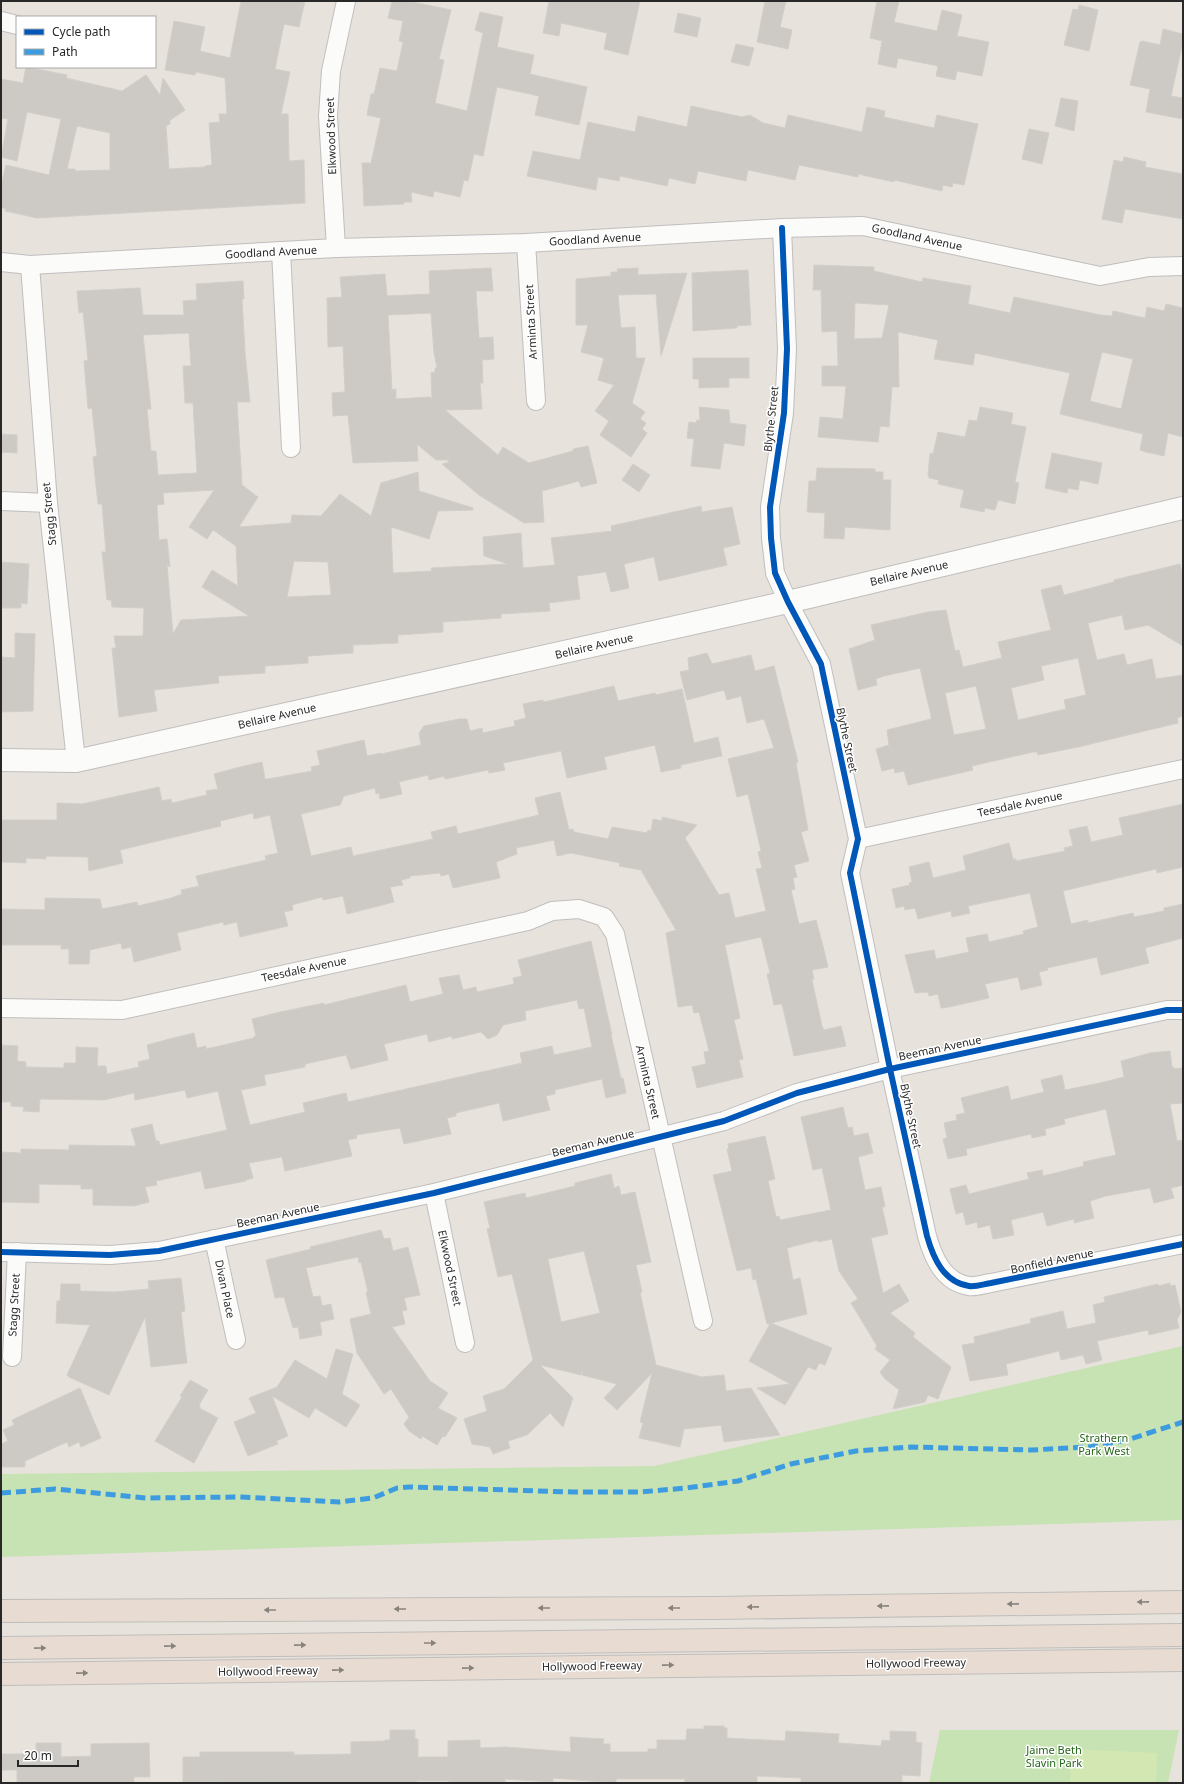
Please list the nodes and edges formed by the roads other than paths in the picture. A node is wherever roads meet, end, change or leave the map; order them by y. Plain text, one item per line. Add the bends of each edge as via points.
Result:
1 (346, 1) edge
2 (1, 21) edge
3 (16, 25) edge
4 (782, 228) junction
5 (526, 243) junction
6 (336, 248) junction
7 (280, 251) junction
8 (1, 262) edge
9 (30, 265) junction
10 (1183, 266) edge
11 (536, 401) dead end
12 (291, 448) dead end
13 (1, 501) edge
14 (48, 503) junction
15 (1183, 508) edge
16 (788, 602) junction
17 (1, 760) edge
18 (76, 761) junction
19 (1183, 769) edge
20 (858, 838) junction
21 (604, 917) joint
22 (1, 1008) edge
23 (1183, 1010) edge
24 (890, 1069) junction
25 (660, 1136) junction
26 (434, 1193) junction
27 (214, 1239) junction
28 (1183, 1244) edge
29 (9, 1252) edge
30 (934, 1259) joint
31 (703, 1321) dead end
32 (236, 1340) dead end
33 (465, 1343) dead end
34 (12, 1357) dead end
35 (1, 1611) edge
36 (1181, 1619) edge
37 (1, 1648) edge
38 (1176, 1660) edge
39 (1, 1674) edge

1 - 6 street, Elkwood Street via 330,71 328,116
2 - 3 street
4 - 5 street, Goodland Avenue
4 - 10 street, Goodland Avenue via 864,226 1100,276 1150,267
4 - 16 street, Blythe Street via 787,349 784,414 770,507 775,573
5 - 6 street, Goodland Avenue
5 - 11 street, Arminta Street
6 - 7 street, Goodland Avenue
7 - 9 street, Goodland Avenue
7 - 12 street
8 - 9 street, Goodland Avenue
9 - 14 street, Stagg Street
13 - 14 street
14 - 18 street, Stagg Street
15 - 16 street, Bellaire Avenue
16 - 18 street, Bellaire Avenue
16 - 20 street, Blythe Street via 820,664
17 - 18 street, Bellaire Avenue
19 - 20 street, Teesdale Avenue
20 - 24 street, Blythe Street via 850,873
21 - 22 street, Teesdale Avenue via 579,909 552,911 528,920 122,1010
21 - 25 street, Arminta Street via 615,934
23 - 24 street, Beeman Avenue via 1166,1010
24 - 25 street, Beeman Avenue via 797,1093 724,1121
24 - 30 street, Blythe Street
25 - 26 street, Beeman Avenue
25 - 31 street, Arminta Street
26 - 27 street, Beeman Avenue
26 - 33 street, Elkwood Street
27 - 29 street, Beeman Avenue via 159,1251 110,1255
27 - 32 street, Divan Place
28 - 30 street, Bonfield Avenue via 991,1284 969,1286 951,1280
29 - 34 street, Stagg Street
36 -> 35 highway via 712,1608
37 -> 36 highway
39 -> 38 highway, Hollywood Freeway

